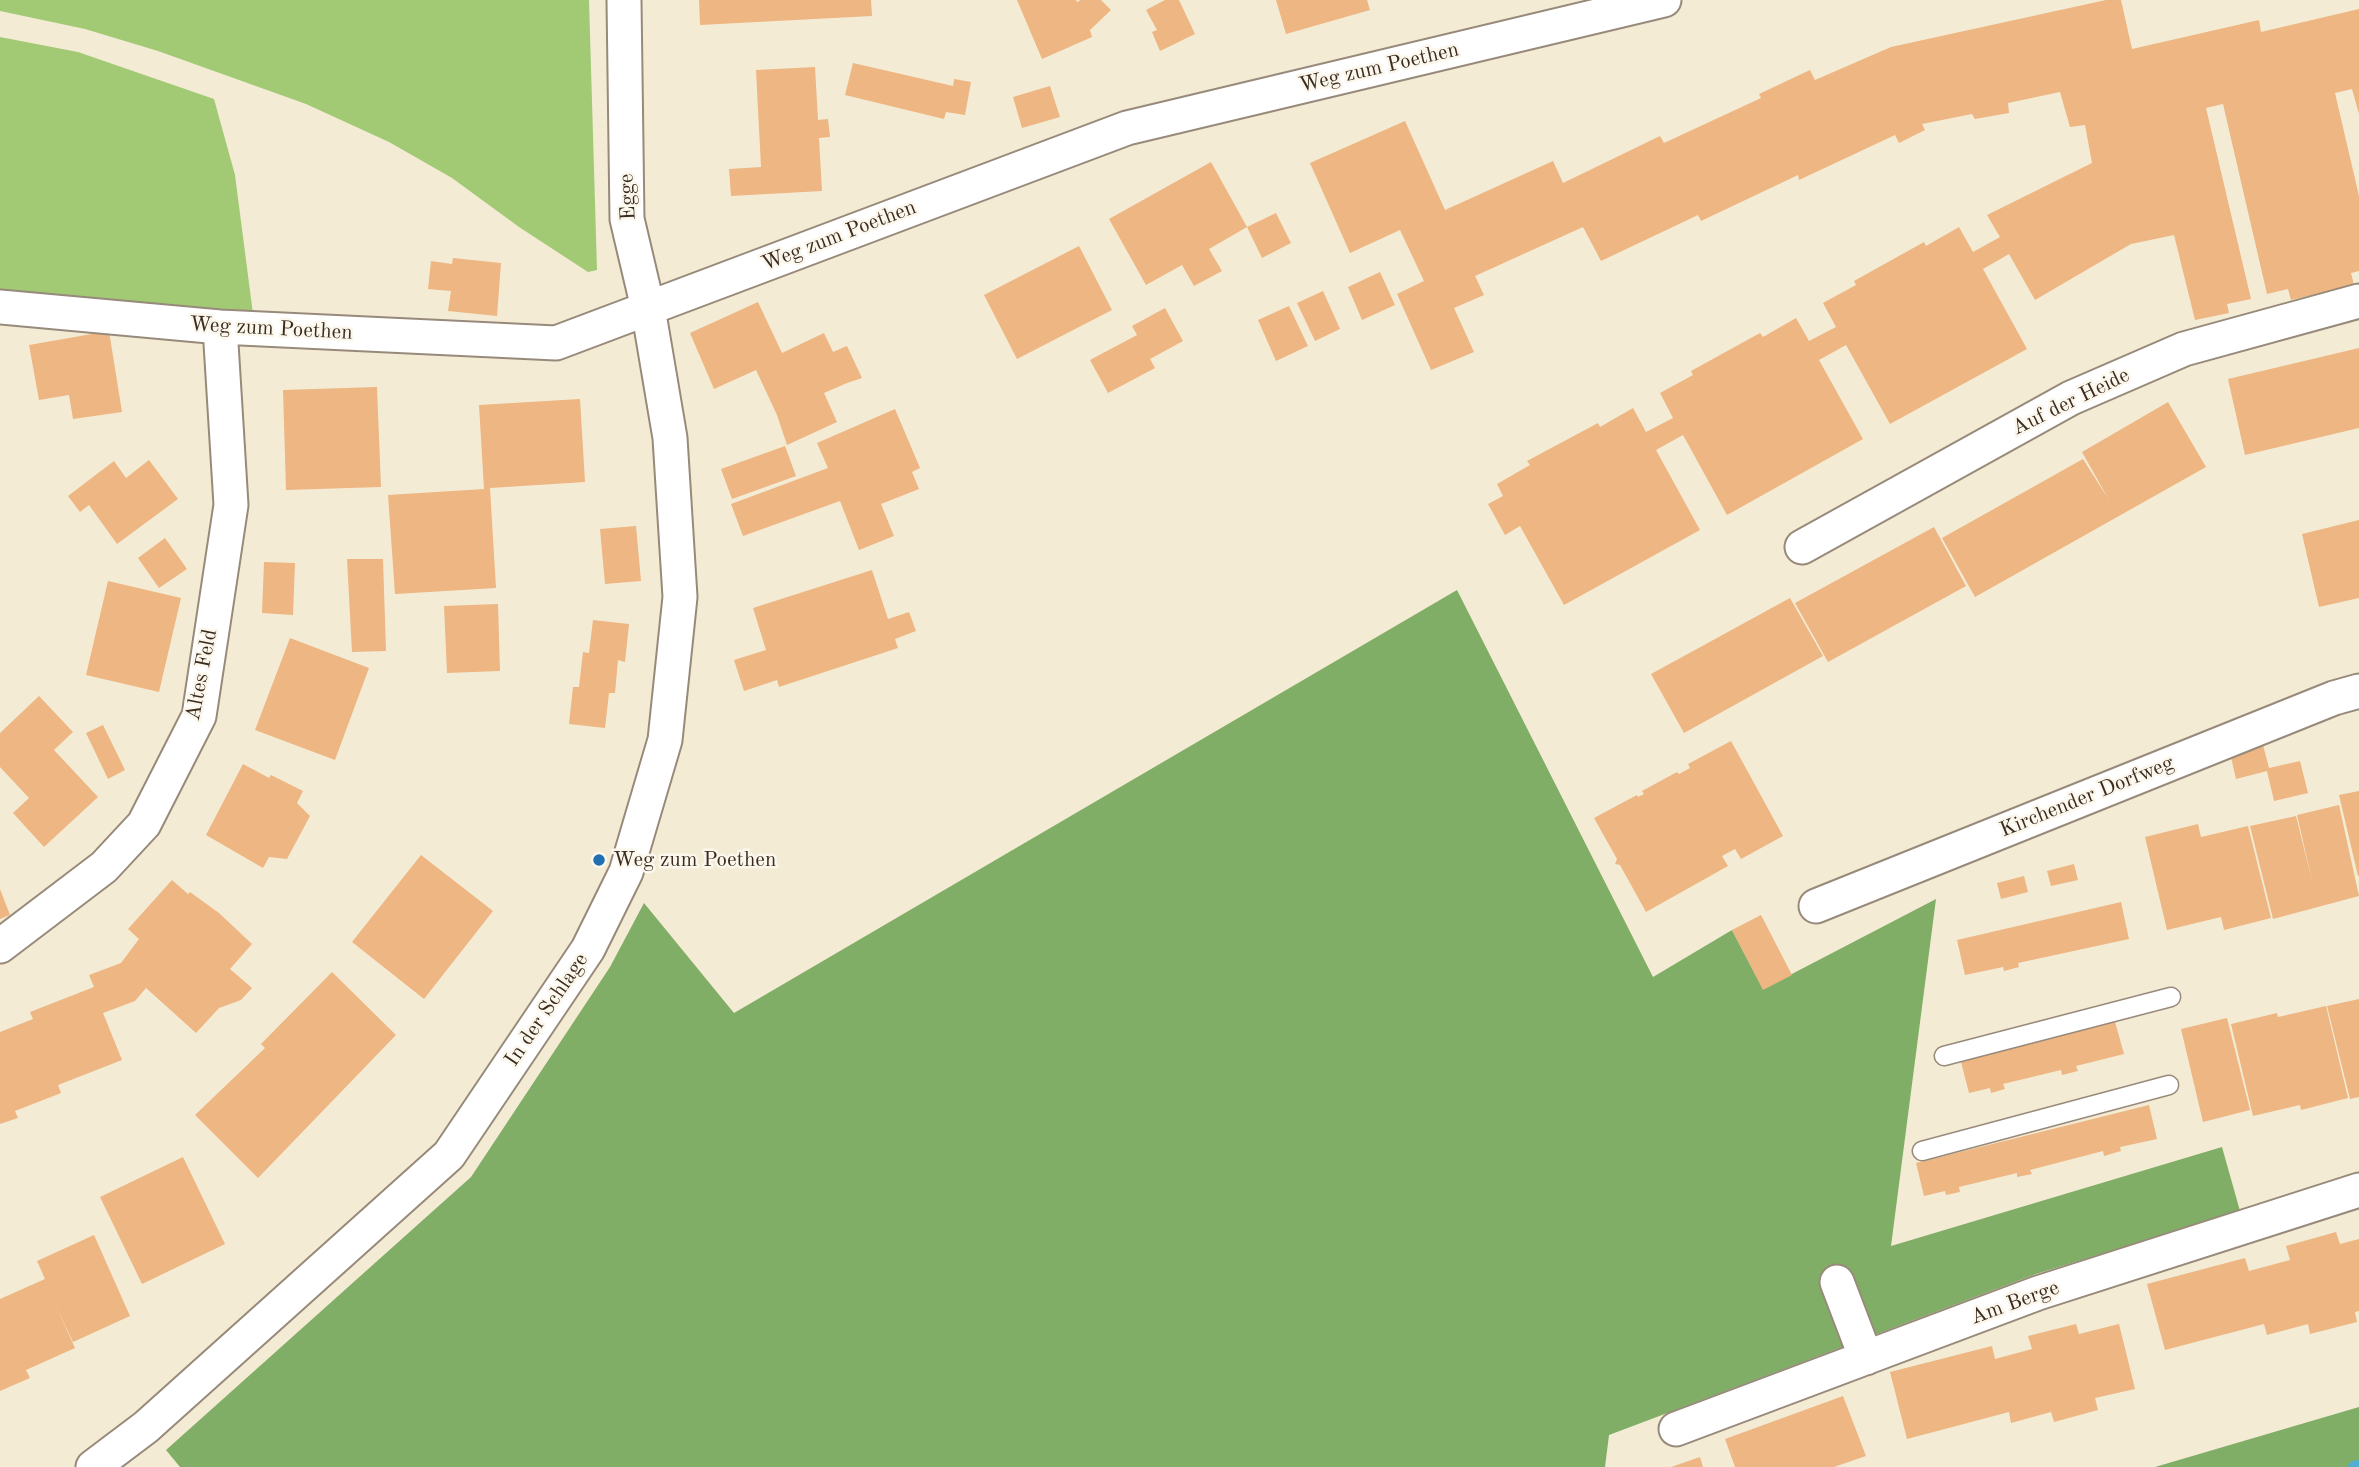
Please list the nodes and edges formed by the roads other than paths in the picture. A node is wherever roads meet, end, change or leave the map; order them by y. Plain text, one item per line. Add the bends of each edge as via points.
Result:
1 (624, 0) edge
2 (1664, 0) edge
3 (2359, 301) edge
4 (0, 306) edge
5 (648, 308) junction
6 (220, 327) junction
7 (662, 391) joint
8 (1802, 547) dead end
9 (2359, 691) edge
10 (1816, 906) dead end
11 (0, 946) edge
12 (2171, 997) dead end
13 (1944, 1056) dead end
14 (2169, 1085) dead end
15 (1922, 1151) dead end
16 (2359, 1190) edge
17 (1837, 1282) dead end
18 (1866, 1358) junction
19 (1676, 1429) dead end
20 (93, 1467) edge

1 - 5 street, Egge via 627,219
2 - 5 street, Weg zum Poethen via 1128,128
3 - 8 street, Auf der Heide via 2184,349 2071,398
4 - 6 street, Weg zum Poethen
5 - 6 street, Weg zum Poethen via 556,343
5 - 7 street, Egge
6 - 11 street, Altes Feld via 231,505 199,716 144,824 104,867
7 - 20 street, In der Schlage via 670,438 680,597 665,740 626,872 588,949 449,1155 146,1427
9 - 10 street, Kirchender Dorfweg
12 - 13 lane
14 - 15 lane
16 - 18 street, Am Berge via 2038,1293
17 - 18 street
18 - 19 street, Am Berge

